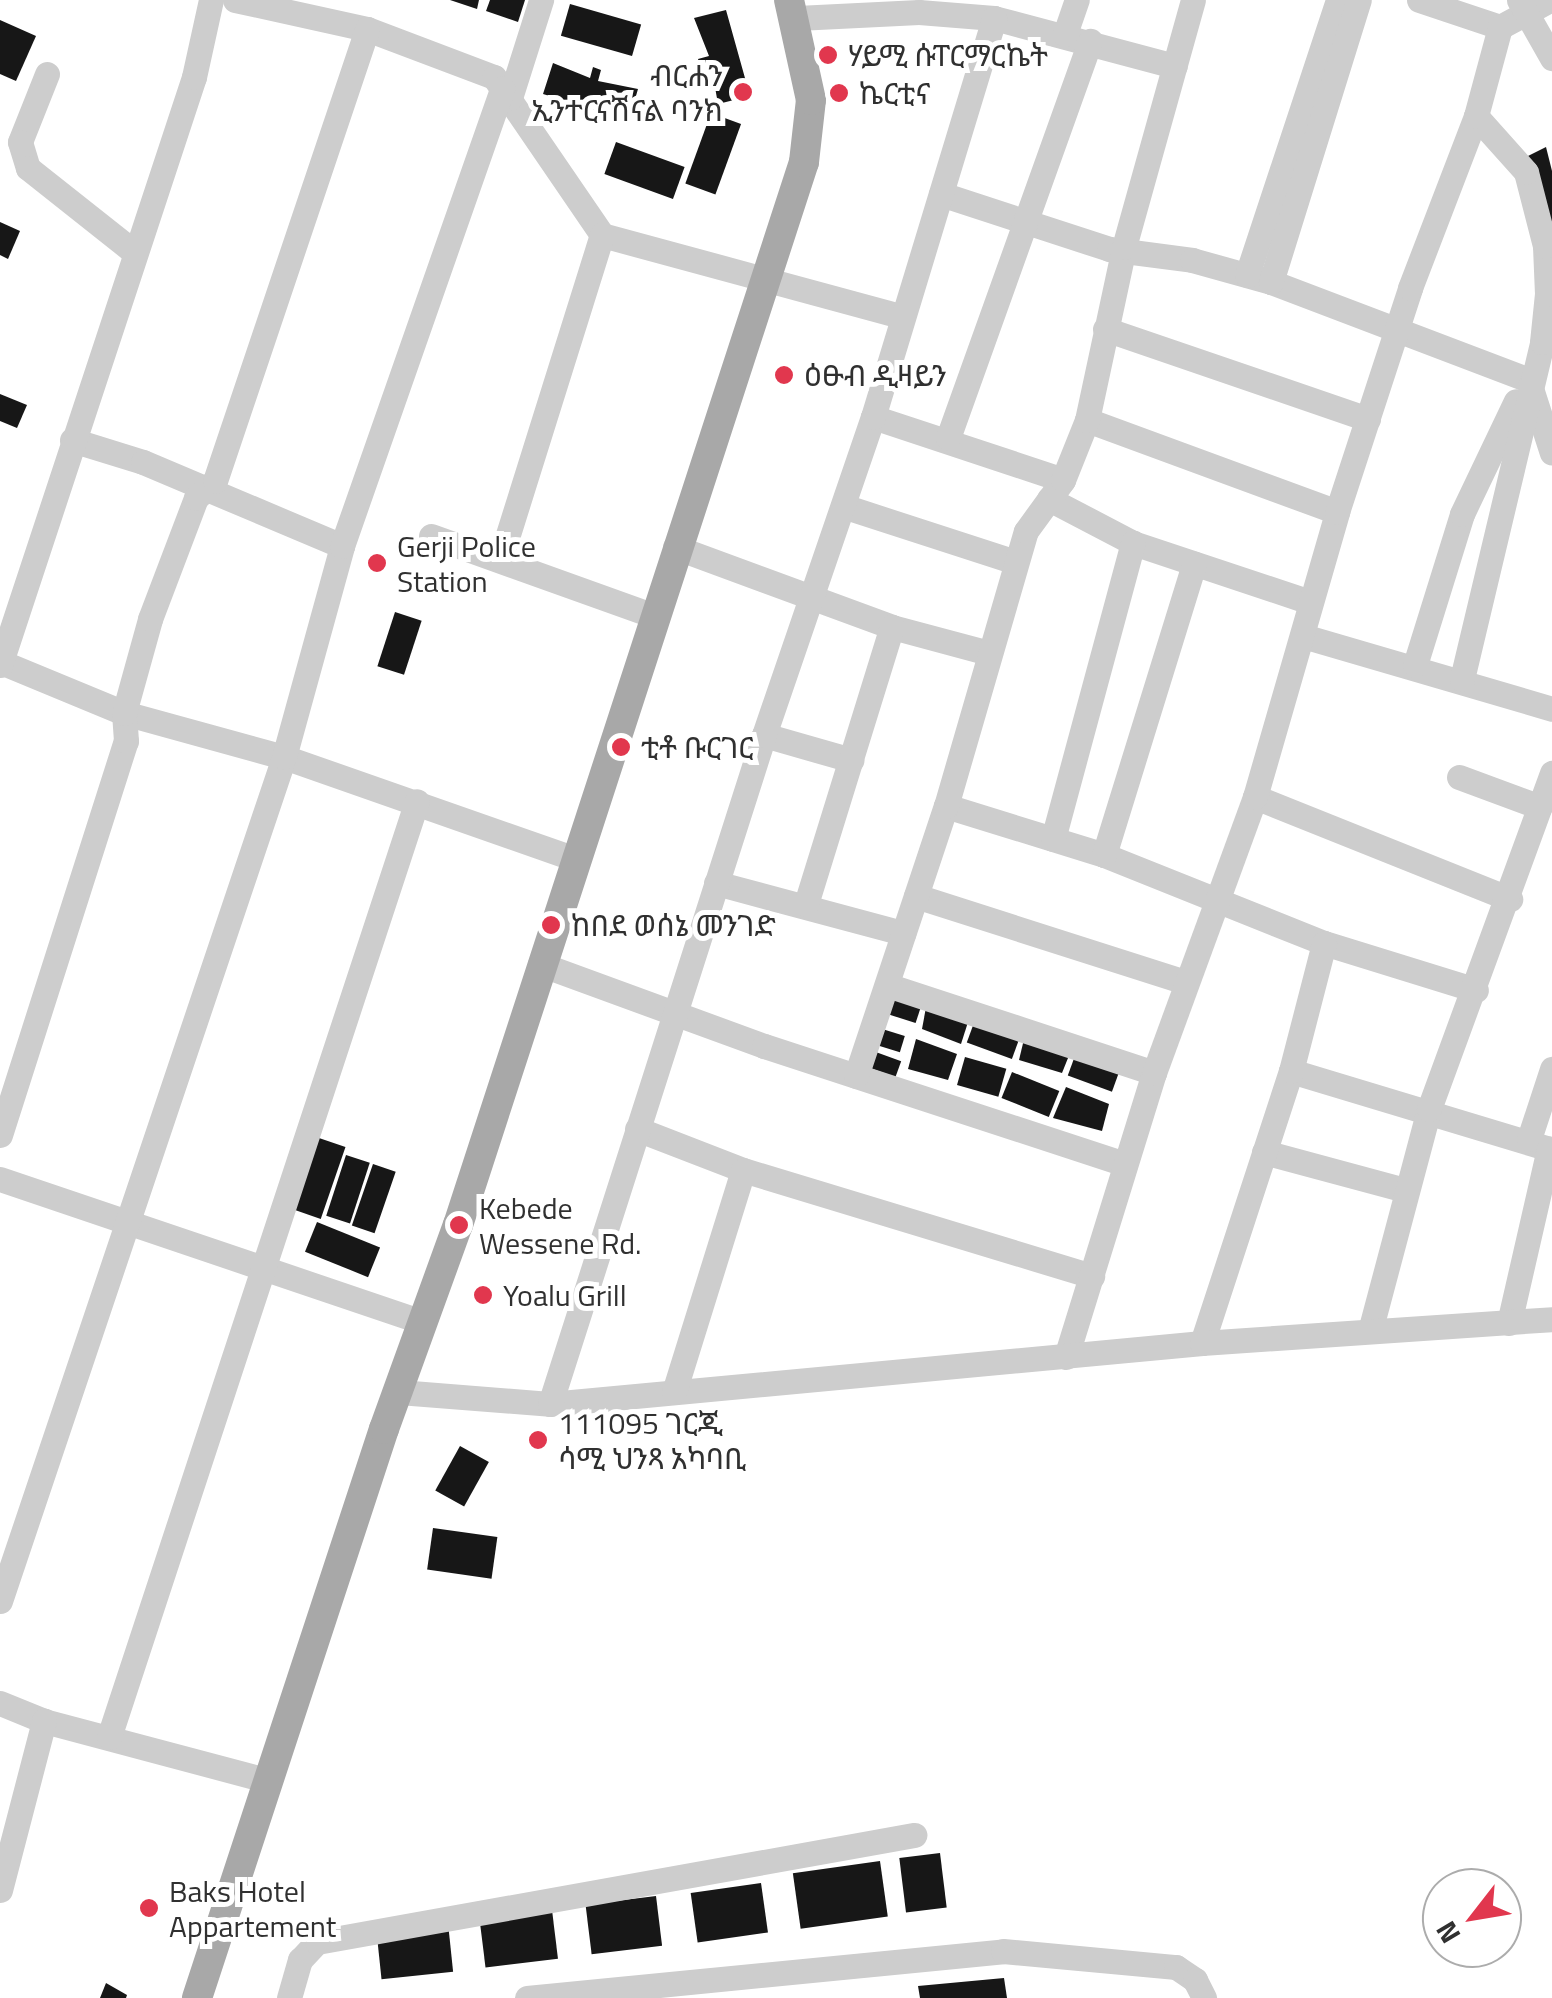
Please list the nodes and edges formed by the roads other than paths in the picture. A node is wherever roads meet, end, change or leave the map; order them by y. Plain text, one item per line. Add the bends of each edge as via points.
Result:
1 (211, 0) edge
2 (235, 0) edge
3 (541, 0) edge
4 (1076, 0) edge
5 (1192, 0) edge
6 (1338, 0) edge
7 (1359, 0) edge
8 (1550, 0) edge
9 (1427, 2) edge
10 (1523, 7) edge
11 (793, 9) edge
12 (994, 18) junction
13 (1500, 28) junction
14 (367, 29) junction
15 (1078, 38) junction
16 (1552, 58) edge
17 (1175, 66) junction
18 (47, 74) dead end
19 (506, 93) junction
20 (1476, 116) junction
21 (941, 194) junction
22 (1030, 225) junction
23 (602, 235) junction
24 (1124, 247) junction
25 (134, 252) junction
26 (762, 278) junction
27 (1259, 278) junction
28 (901, 316) junction
29 (1105, 329) junction
30 (1397, 331) junction
31 (1529, 380) junction
32 (874, 417) junction
33 (1368, 419) junction
34 (1088, 420) junction
35 (948, 438) junction
36 (72, 440) junction
37 (1552, 454) edge
38 (1056, 490) junction
39 (206, 491) junction
40 (843, 506) junction
41 (1337, 512) junction
42 (431, 536) dead end
43 (1133, 543) junction
44 (342, 546) junction
45 (676, 547) junction
46 (500, 560) junction
47 (1015, 562) junction
48 (1194, 564) junction
49 (812, 593) junction
50 (1310, 602) junction
51 (654, 616) junction
52 (892, 627) junction
53 (1303, 636) junction
54 (985, 652) junction
55 (1, 664) edge
56 (1414, 665) junction
57 (1462, 679) junction
58 (1552, 710) edge
59 (124, 713) junction
60 (764, 735) junction
61 (284, 756) junction
62 (851, 760) junction
63 (1552, 773) edge
64 (1459, 776) dead end
65 (1255, 797) junction
66 (417, 801) junction
67 (946, 806) junction
68 (1540, 807) junction
69 (1542, 838) edge
70 (1053, 839) junction
71 (1104, 856) junction
72 (574, 858) junction
73 (716, 883) junction
74 (916, 896) junction
75 (1510, 899) junction
76 (1218, 903) junction
77 (806, 904) junction
78 (903, 933) junction
79 (1324, 944) junction
80 (540, 964) junction
81 (1186, 982) junction
82 (887, 985) junction
83 (1476, 990) junction
84 (674, 1015) junction
85 (1552, 1069) edge
86 (1291, 1071) junction
87 (1154, 1073) junction
88 (856, 1076) junction
89 (1429, 1109) junction
90 (637, 1130) junction
91 (0, 1135) edge
92 (1543, 1146) edge
93 (1264, 1152) junction
94 (1125, 1164) junction
95 (744, 1170) junction
96 (0, 1179) edge
97 (1405, 1190) junction
98 (127, 1217) junction
99 (262, 1268) junction
100 (1092, 1276) junction
101 (1552, 1319) edge
102 (422, 1322) junction
103 (1509, 1323) junction
104 (1370, 1331) junction
105 (1202, 1343) junction
106 (1066, 1357) junction
107 (399, 1392) junction
108 (674, 1392) junction
109 (550, 1404) junction
110 (0, 1600) edge
111 (0, 1704) edge
112 (44, 1722) junction
113 (109, 1737) junction
114 (269, 1781) junction
115 (914, 1835) dead end
116 (0, 1888) edge
117 (197, 1998) edge
118 (289, 1998) edge
119 (527, 1998) edge
120 (1204, 1998) edge

1 - 25 street via 194,77
2 - 14 street
3 - 19 street
4 - 15 street
5 - 17 street
6 - 27 street
7 - 27 street
8 - 10 street
9 - 13 street
10 - 13 street
10 - 16 street
11 - 12 street
11 - 26 main road via 812,100 808,133
12 - 15 street
12 - 21 street
13 - 20 street
14 - 19 street via 478,68
14 - 39 street
15 - 17 street
15 - 22 street
17 - 24 street
18 - 25 street via 22,132 28,168
19 - 23 street
19 - 44 street
20 - 30 street
20 - 31 street via 1514,154 1538,206 1547,294
21 - 22 street
21 - 28 street
22 - 24 street via 1110,249
22 - 35 street
23 - 26 street
23 - 46 street
24 - 27 street
24 - 29 street
25 - 36 street
26 - 28 street
26 - 45 main road
27 - 30 street
28 - 32 street
29 - 33 street
29 - 34 street
30 - 31 street
30 - 33 street
31 - 37 street
31 - 56 street via 1462,514
31 - 57 street
32 - 35 street
32 - 40 street
33 - 41 street
34 - 38 street
34 - 41 street
35 - 38 street
36 - 39 street
36 - 55 street
38 - 43 street
38 - 47 street via 1034,514
39 - 44 street
39 - 59 street via 196,498 176,548
40 - 47 street
40 - 49 street
41 - 50 street
42 - 46 street
43 - 48 street
43 - 70 street
44 - 61 street
45 - 49 street
45 - 51 main road
46 - 51 street
47 - 54 street
48 - 50 street
48 - 71 street
49 - 52 street
49 - 60 street
50 - 53 street
51 - 72 main road
52 - 54 street
52 - 62 street
53 - 56 street
53 - 65 street
54 - 67 street
55 - 59 street
56 - 57 street
57 - 58 street
59 - 61 street
59 - 91 street via 126,741
60 - 62 street
60 - 73 street
61 - 66 street
61 - 98 street
62 - 77 street
63 - 68 street
64 - 68 street
65 - 75 street
65 - 76 street
66 - 72 street
66 - 99 street
67 - 70 street
67 - 74 street
68 - 69 street
69 - 75 street
70 - 71 street
71 - 76 street
72 - 80 main road
73 - 77 street
73 - 84 street
74 - 78 street
74 - 81 street
75 - 83 street
76 - 79 street
76 - 81 street
77 - 78 street
78 - 82 street
79 - 83 street
79 - 86 street
80 - 84 street
80 - 102 main road
81 - 87 street
82 - 87 street
82 - 88 street
83 - 89 street
84 - 88 street
84 - 90 street
85 - 92 street
86 - 89 street
86 - 93 street
87 - 94 street
88 - 94 street
89 - 92 street
89 - 97 street
90 - 95 street
90 - 109 street
92 - 103 street
93 - 97 street
93 - 105 street
94 - 100 street
95 - 100 street
95 - 108 street
96 - 98 street
97 - 104 street
98 - 99 street
98 - 110 street
99 - 102 street
99 - 113 street
100 - 106 street
101 - 103 street
102 - 107 main road
103 - 104 street
104 - 105 street
105 - 106 street
106 - 108 street
107 - 109 street
107 - 114 main road
108 - 109 street
111 - 112 street
112 - 113 street
112 - 116 street
113 - 114 street
114 - 117 main road
115 - 118 street via 317,1942 300,1960
119 - 120 street via 1003,1951 1176,1968 1195,1980

